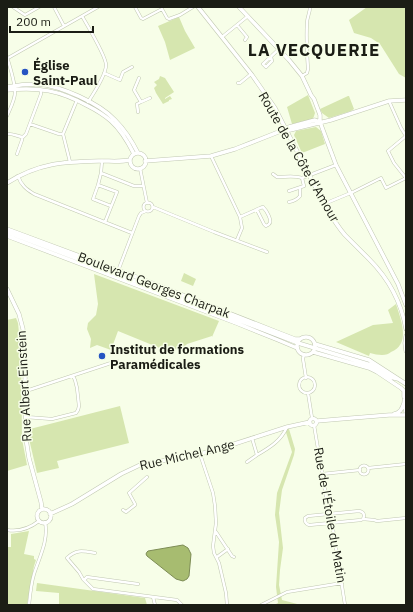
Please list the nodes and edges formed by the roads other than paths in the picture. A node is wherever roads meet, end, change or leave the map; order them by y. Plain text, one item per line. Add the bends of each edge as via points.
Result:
1 (13, 7) edge
2 (39, 7) edge
3 (54, 7) edge
4 (98, 7) edge
5 (135, 7) edge
6 (193, 7) edge
7 (198, 7) edge
8 (239, 7) edge
9 (310, 7) edge
10 (82, 16) junction
11 (248, 16) junction
12 (237, 25) junction
13 (64, 26) junction
14 (222, 37) junction
15 (245, 40) dead end
16 (279, 49) junction
17 (7, 57) edge
18 (271, 57) dead end
19 (132, 67) dead end
20 (104, 72) junction
21 (251, 74) junction
22 (302, 76) junction
23 (139, 78) dead end
24 (238, 83) dead end
25 (7, 87) edge
26 (15, 89) junction
27 (41, 89) junction
28 (7, 90) edge
29 (150, 98) dead end
30 (77, 100) junction
31 (406, 100) edge
32 (389, 101) junction
33 (141, 102) junction
34 (87, 103) junction
35 (138, 112) dead end
36 (7, 116) edge
37 (320, 122) junction
38 (30, 124) junction
39 (286, 129) junction
40 (7, 134) edge
41 (64, 134) junction
42 (406, 136) edge
43 (22, 137) junction
44 (17, 154) dead end
45 (136, 154) junction
46 (211, 156) junction
47 (130, 160) junction
48 (102, 161) junction
49 (145, 161) junction
50 (70, 162) junction
51 (336, 165) junction
52 (140, 168) junction
53 (101, 174) junction
54 (273, 174) dead end
55 (18, 176) junction
56 (309, 176) junction
57 (302, 178) junction
58 (406, 178) edge
59 (7, 183) edge
60 (98, 185) junction
61 (143, 186) junction
62 (300, 188) junction
63 (289, 191) dead end
64 (351, 193) junction
65 (289, 202) dead end
66 (147, 203) junction
67 (324, 204) junction
68 (111, 206) junction
69 (152, 207) junction
70 (257, 210) junction
71 (146, 211) junction
72 (240, 217) junction
73 (105, 222) junction
74 (7, 229) edge
75 (7, 232) edge
76 (132, 233) junction
77 (7, 236) edge
78 (237, 240) junction
79 (267, 252) dead end
80 (118, 271) junction
81 (7, 289) edge
82 (406, 305) edge
83 (406, 329) edge
84 (406, 336) edge
85 (300, 339) junction
86 (298, 343) junction
87 (297, 348) junction
88 (314, 348) junction
89 (406, 351) edge
90 (304, 354) junction
91 (118, 361) dead end
92 (73, 376) junction
93 (390, 377) junction
94 (306, 378) junction
95 (398, 379) junction
96 (394, 383) junction
97 (406, 384) edge
98 (25, 390) junction
99 (406, 392) edge
100 (308, 393) junction
101 (404, 397) junction
102 (404, 403) junction
103 (406, 412) edge
104 (389, 415) junction
105 (406, 415) edge
106 (25, 417) junction
107 (312, 418) junction
108 (317, 421) junction
109 (310, 422) junction
110 (314, 425) junction
111 (287, 427) junction
112 (252, 438) junction
113 (200, 454) junction
114 (257, 454) junction
115 (247, 462) dead end
116 (406, 464) edge
117 (368, 468) junction
118 (360, 470) junction
119 (322, 474) junction
120 (147, 477) dead end
121 (42, 509) junction
122 (123, 510) dead end
123 (50, 514) junction
124 (329, 514) junction
125 (406, 518) edge
126 (363, 519) junction
127 (39, 521) junction
128 (45, 522) junction
129 (332, 523) junction
130 (7, 530) edge
131 (216, 532) junction
132 (228, 549) junction
133 (95, 553) dead end
134 (216, 557) junction
135 (234, 557) dead end
136 (84, 580) junction
137 (342, 583) junction
138 (138, 584) dead end
139 (153, 597) junction
140 (29, 605) edge
141 (155, 605) edge
142 (182, 605) edge
143 (227, 605) edge
144 (260, 605) edge
145 (345, 605) edge

1 - 2 street via 25,15
3 - 13 street
4 - 10 street
5 - 6 street via 143,19 162,9 169,19
7 - 14 street, Route de la Côte d'Amour
8 - 11 street
9 - 22 street via 306,38 308,69
10 - 13 street
10 - 20 street via 103,55 106,66
11 - 12 street
11 - 16 street
12 - 14 street
12 - 15 street via 247,37
13 - 17 street
14 - 21 street, Route de la Côte d'Amour
16 - 18 street
16 - 22 street
17 - 26 street
19 - 20 street via 123,72 120,80
20 - 34 street
21 - 24 street
21 - 39 street, Route de la Côte d'Amour
22 - 37 street via 314,99
23 - 33 street via 134,90
25 - 26 street
26 - 27 street
26 - 28 street
26 - 34 street via 37,84 53,87 74,94
26 - 36 street
27 - 30 street
27 - 38 street
29 - 33 street
30 - 34 street
30 - 41 street
31 - 32 street
32 - 37 street
32 - 42 street
33 - 35 street via 136,104
34 - 45 street via 111,122
37 - 39 street via 315,120
37 - 51 street
38 - 41 street
38 - 43 street
39 - 46 street
39 - 56 street, Route de la Côte d'Amour
40 - 43 street
41 - 50 street
42 - 58 street via 388,151
43 - 44 street
45 - 47 street
45 - 49 street via 144,157
46 - 49 street
46 - 72 street
47 - 48 street
47 - 52 street via 133,167
48 - 50 street
48 - 53 street
49 - 52 street via 144,166
50 - 55 street via 40,167
51 - 56 street
51 - 64 street
52 - 61 street
53 - 60 street
53 - 61 street via 134,186
54 - 57 street via 277,177
55 - 59 street
55 - 73 street via 26,190
56 - 57 street
56 - 67 street, Route de la Côte d'Amour
57 - 62 street via 304,186
58 - 64 street via 386,188 381,178
60 - 68 street via 93,199
60 - 68 street via 117,192
61 - 66 street
62 - 63 street
62 - 65 street via 298,199
64 - 67 street
64 - 82 street via 401,290
66 - 69 street via 152,204
66 - 71 street via 144,206
67 - 83 street, Route de la Côte d'Amour via 344,234 387,280 401,308
68 - 73 street
69 - 71 street via 150,211
69 - 78 street
70 - 70 street via 265,209 269,225 264,224
70 - 72 street
71 - 76 street via 141,213
72 - 78 street via 242,228
73 - 76 street
74 - 80 street, Boulevard Georges Charpak
75 - 86 street
76 - 80 street
77 - 87 street, Boulevard Georges Charpak
78 - 79 street
80 - 85 street, Boulevard Georges Charpak
81 - 98 street, Rue Albert Einstein via 23,329
84 - 89 street
85 - 86 street
85 - 88 street, Boulevard Georges Charpak via 308,337 312,340
86 - 87 street
86 - 88 street
87 - 90 street, Boulevard Georges Charpak
88 - 90 street via 309,354
88 - 93 street via 371,365
88 - 95 street via 320,345 369,360
88 - 96 street via 318,353 369,368
90 - 94 street
91 - 92 street
92 - 98 street
92 - 106 street via 79,406 76,413 52,419
93 - 95 street
93 - 96 street
94 - 100 street via 314,382 312,391
94 - 100 street via 300,381 299,386 302,392
95 - 97 street
96 - 101 street via 403,389
98 - 106 street, Rue Albert Einstein
99 - 101 street
100 - 107 street
101 - 102 street
102 - 103 street
102 - 104 street via 398,413
104 - 105 street
104 - 108 street
106 - 121 street, Rue Albert Einstein via 28,450
107 - 108 street
107 - 109 street
108 - 110 street
109 - 110 street
109 - 111 street, Rue Michel Ange
110 - 119 street, Rue de l'Étoile du Matin
111 - 112 street, Rue Michel Ange
111 - 114 street via 274,444
112 - 113 street, Rue Michel Ange
112 - 114 street
113 - 123 street, Rue Michel Ange via 134,467 72,504
113 - 131 street via 213,493
114 - 115 street
116 - 117 street
117 - 118 street via 363,465
117 - 118 street via 365,474
118 - 119 street
119 - 124 street, Rue de l'Étoile du Matin
120 - 122 street via 129,492 135,506 126,512
121 - 123 street
121 - 127 street via 37,514
123 - 128 street via 50,519
124 - 126 street via 360,511 364,515
124 - 129 street, Rue de l'Étoile du Matin
124 - 129 street via 308,516 305,522 309,525
125 - 126 street via 377,521
126 - 129 street
127 - 128 street
127 - 130 street via 21,530
128 - 140 street via 43,549 33,578
129 - 137 street, Rue de l'Étoile du Matin
131 - 132 street
131 - 134 street via 213,546
132 - 134 street
132 - 135 street
133 - 136 street via 80,551 72,553 67,558
134 - 143 street
136 - 138 street via 87,577
136 - 139 street via 93,589
137 - 144 street via 287,592
137 - 145 street, Rue de l'Étoile du Matin
139 - 141 street
139 - 142 street via 177,600

